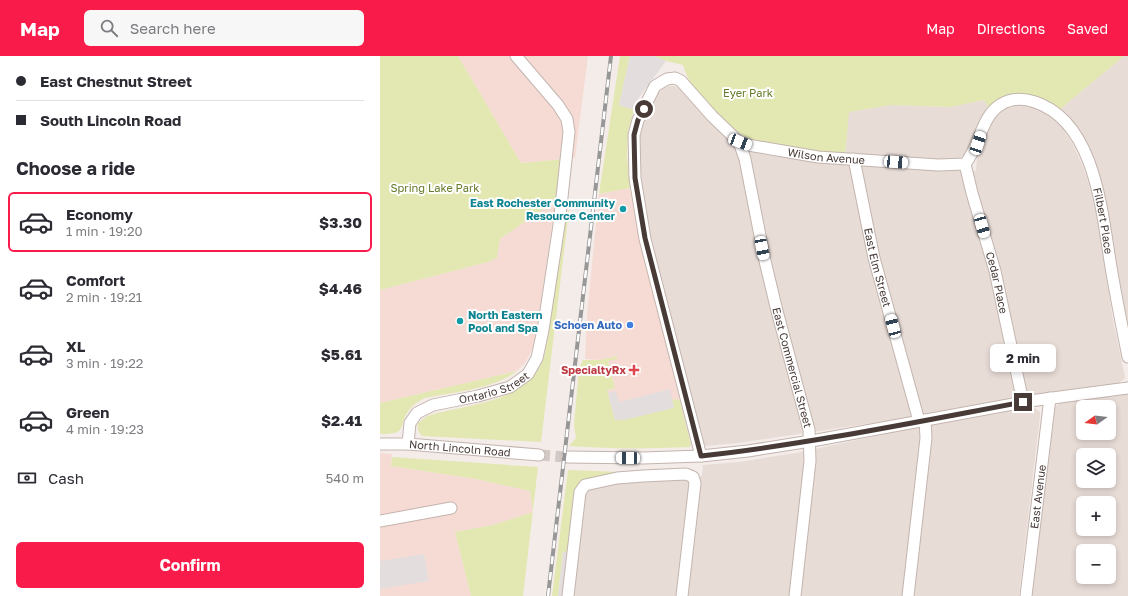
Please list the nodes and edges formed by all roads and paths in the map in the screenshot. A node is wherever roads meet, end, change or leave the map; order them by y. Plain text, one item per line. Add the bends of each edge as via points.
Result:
1 (516, 56) edge
2 (740, 142) junction
3 (854, 159) junction
4 (965, 164) junction
5 (1128, 357) edge
6 (1128, 388) edge
7 (1050, 398) junction
8 (1023, 402) junction
9 (922, 421) junction
10 (810, 441) junction
11 (380, 444) edge
12 (408, 444) junction
13 (539, 455) tunnel mouth
14 (701, 456) junction
15 (567, 457) tunnel mouth
16 (451, 508) dead end
17 (380, 521) edge
18 (568, 596) edge
19 (682, 596) edge
20 (795, 596) edge
21 (908, 596) edge
22 (1026, 596) edge

1 - 12 street, Ontario Street via 558,105 567,119 569,132 559,225 537,358 528,374 510,387 433,405 418,412 410,423
2 - 3 street, Wilson Avenue via 780,152
2 - 10 street, East Commercial Street via 773,297
2 - 14 street, Wilson Avenue via 712,116 681,81 675,78 667,79 655,86 638,120 634,135 635,178 645,238
3 - 4 street, Wilson Avenue via 938,165
3 - 9 street, East Elm Street via 874,258
4 - 5 street, Filbert Place via 972,156 989,116 998,106 1010,99 1040,103 1060,116 1085,152 1092,172 1102,212
4 - 8 street, Cedar Place via 993,265
6 - 7 street
7 - 8 street
7 - 22 street, East Avenue
8 - 9 street
9 - 10 street
9 - 21 street, East Elm Street via 926,438
10 - 14 street
10 - 20 street, East Commercial Street
11 - 12 street, North Lincoln Road
12 - 13 street, North Lincoln Road
14 - 15 street
16 - 17 street
18 - 19 street via 582,488 585,485 617,478 686,474 693,477 695,483

